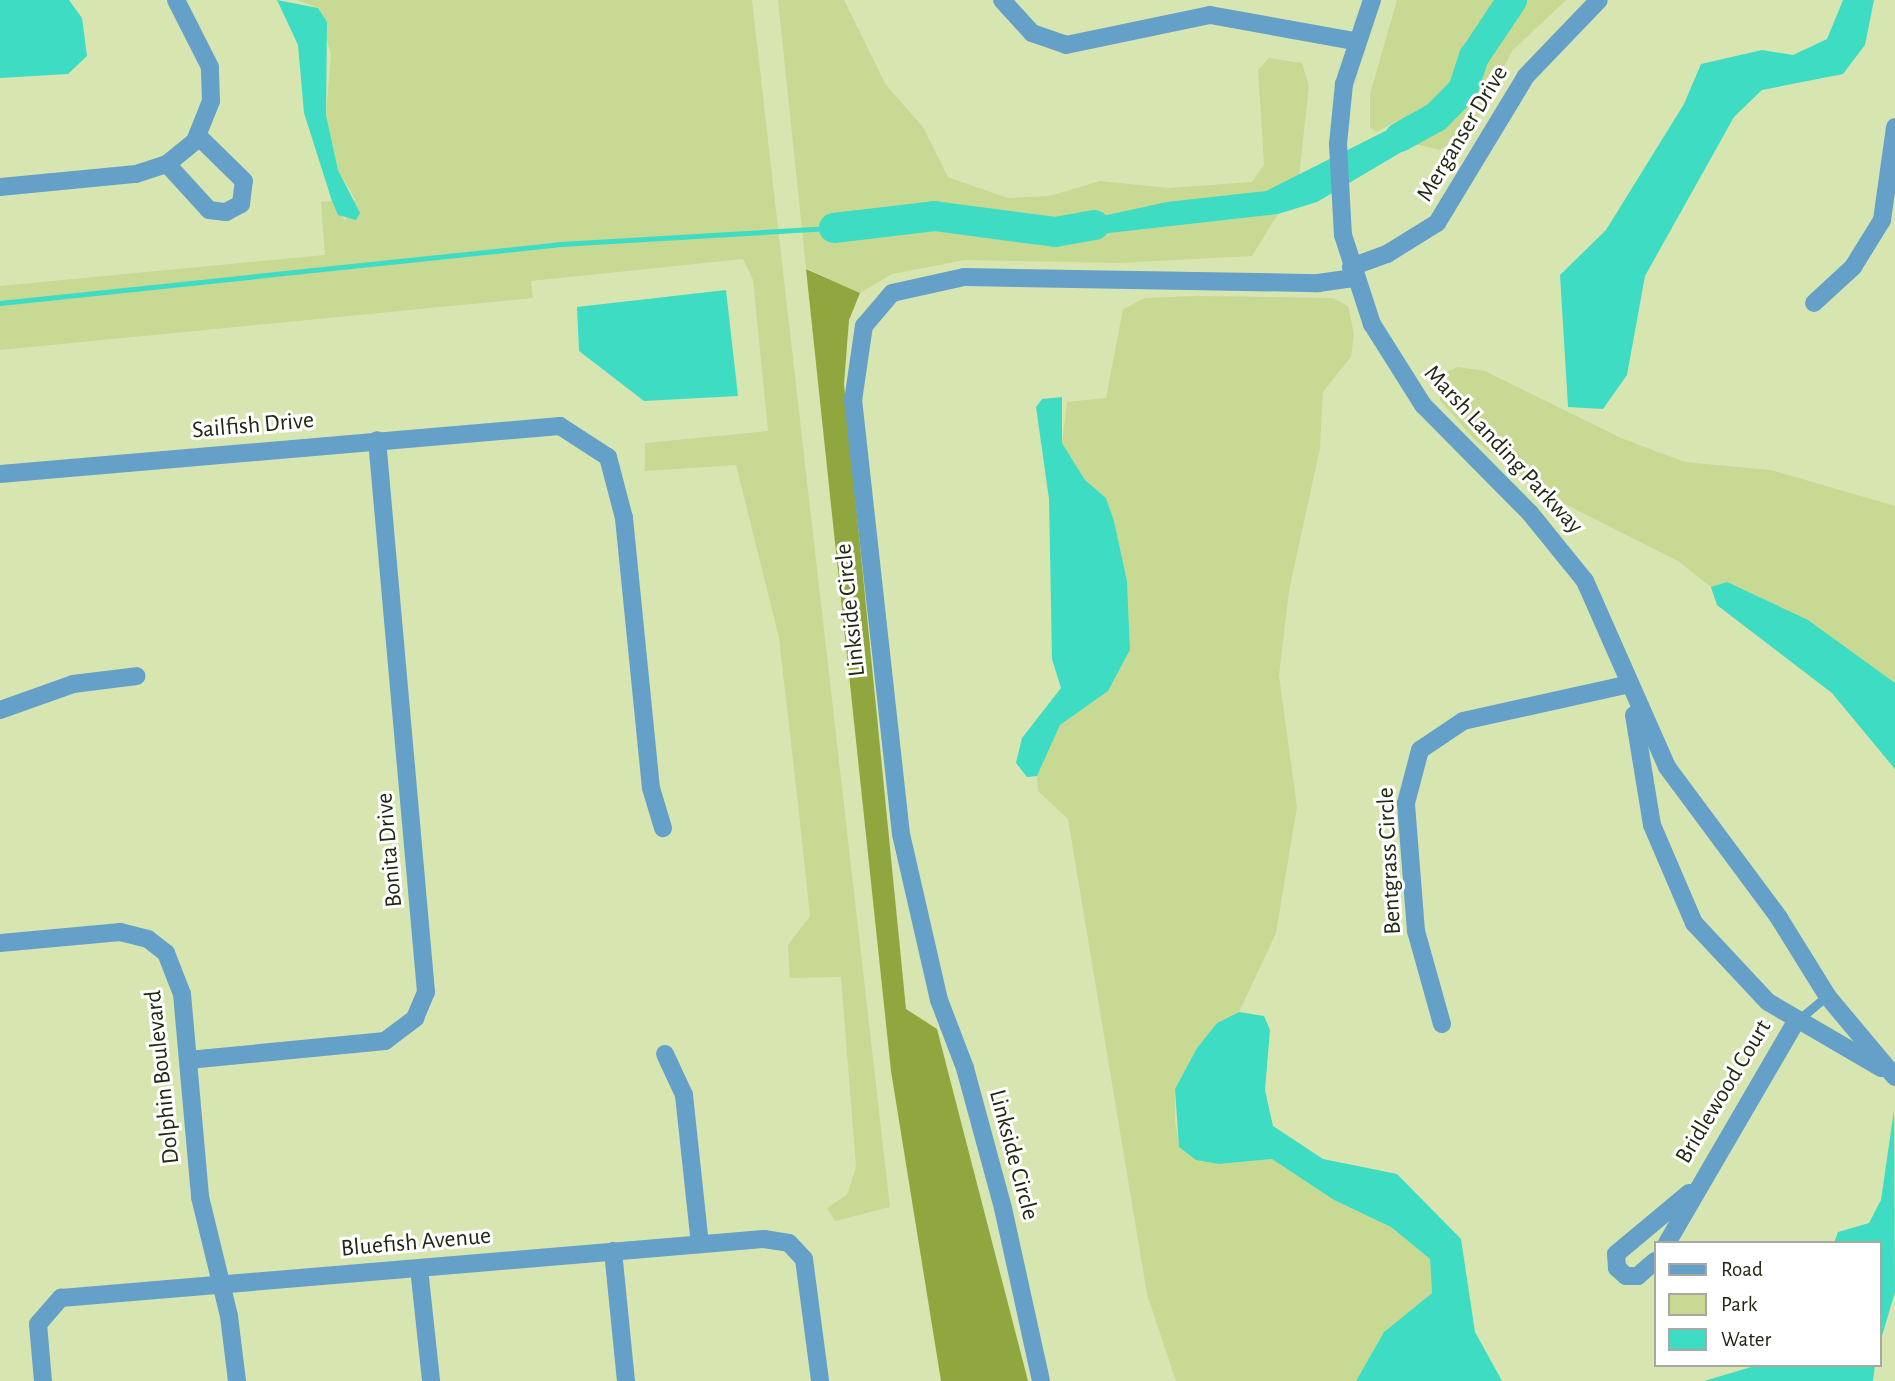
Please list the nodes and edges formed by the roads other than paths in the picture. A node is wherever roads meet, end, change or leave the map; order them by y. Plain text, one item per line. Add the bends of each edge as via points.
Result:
1 (176, 0) edge
2 (1002, 0) edge
3 (1372, 0) edge
4 (1599, 0) edge
5 (1355, 41) junction
6 (1895, 127) edge
7 (198, 136) junction
8 (167, 163) junction
9 (0, 187) edge
10 (1352, 272) junction
11 (1814, 303) dead end
12 (377, 439) junction
13 (0, 474) edge
14 (137, 676) dead end
15 (1630, 684) junction
16 (0, 710) edge
17 (663, 828) dead end
18 (0, 943) edge
19 (1827, 996) junction
20 (1796, 1021) junction
21 (1442, 1024) dead end
22 (664, 1054) dead end
23 (188, 1060) junction
24 (1893, 1075) edge
25 (1694, 1188) junction
26 (1668, 1241) edge
27 (700, 1244) junction
28 (613, 1251) junction
29 (1654, 1262) edge
30 (419, 1268) junction
31 (221, 1285) junction
32 (43, 1381) edge
33 (237, 1381) edge
34 (431, 1381) edge
35 (626, 1381) edge
36 (820, 1381) edge
37 (1041, 1381) edge

1 - 7 street via 210,67 211,101
2 - 5 street via 1032,33 1066,45 1210,15
3 - 5 street, Marsh Landing Parkway
4 - 10 street, Merganser Drive via 1526,76 1437,223
5 - 10 street, Marsh Landing Parkway via 1338,144 1339,202
6 - 11 street via 1882,220 1853,267
7 - 8 street
7 - 8 street via 244,181 241,204 226,212 209,210
8 - 9 street via 136,174
10 - 15 street, Marsh Landing Parkway via 1393,366 1423,405 1530,513 1585,581
10 - 37 street, Linkside Circle via 1304,283 964,277 892,293 864,326 853,401 901,834 939,1000 965,1068 1003,1208
12 - 13 street, Sailfish Drive
12 - 17 street, Sailfish Drive via 561,426 608,457 624,518 651,788
12 - 23 street, Bonita Drive via 426,992 415,1018 385,1041
14 - 16 street via 73,684
15 - 19 street, Marsh Landing Parkway via 1672,776 1779,918
15 - 20 street, Marsh Landing Parkway via 1652,825 1676,892 1717,954
15 - 21 street, Bentgrass Circle via 1463,721 1420,750 1406,803 1415,918
18 - 23 street, Dolphin Boulevard via 120,932 148,939 176,972
19 - 20 lane
19 - 24 street, Marsh Landing Parkway
20 - 24 street, Marsh Landing Parkway
20 - 25 street, Bridlewood Court
22 - 27 street via 684,1095
23 - 31 street, Dolphin Boulevard via 200,1197
25 - 26 street, Bridlewood Court
25 - 29 street, Bridlewood Court via 1616,1254 1617,1268 1626,1276
27 - 28 street, Bluefish Avenue
27 - 36 street, Bluefish Avenue via 764,1238 789,1243 804,1258
28 - 30 street, Bluefish Avenue
28 - 35 street
30 - 31 street, Bluefish Avenue
30 - 34 street
31 - 32 street, Bluefish Avenue via 73,1296 51,1303 38,1324
31 - 33 street, Dolphin Boulevard

